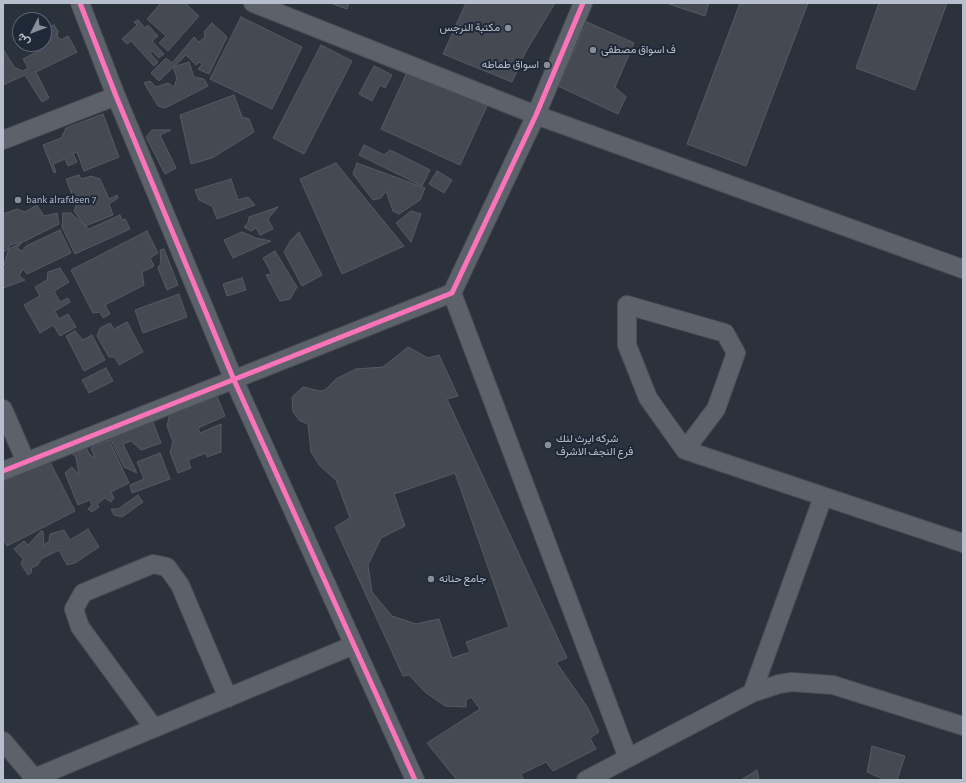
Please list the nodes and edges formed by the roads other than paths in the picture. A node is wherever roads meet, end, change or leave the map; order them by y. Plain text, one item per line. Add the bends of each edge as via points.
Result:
1 (80, 3) edge
2 (253, 3) edge
3 (584, 3) edge
4 (116, 96) junction
5 (536, 115) junction
6 (3, 140) edge
7 (963, 269) edge
8 (452, 293) junction
9 (234, 380) junction
10 (3, 409) edge
11 (685, 450) junction
12 (26, 462) junction
13 (3, 471) edge
14 (823, 497) junction
15 (963, 543) edge
16 (354, 645) junction
17 (752, 693) junction
18 (228, 698) junction
19 (963, 726) edge
20 (154, 728) junction
21 (3, 740) edge
22 (628, 758) junction
23 (35, 779) edge
24 (415, 780) edge
25 (586, 780) edge

1 - 4 street
2 - 5 street
3 - 5 street
4 - 6 street
4 - 9 street
5 - 7 street
5 - 8 street
8 - 9 street
8 - 22 street
9 - 12 street
9 - 16 street
10 - 12 street
11 - 11 street via 648,398 627,345 627,305 725,333 736,353 716,409
11 - 14 street
12 - 13 street
14 - 15 street
14 - 17 street
16 - 18 street
16 - 24 street
17 - 19 street via 792,682 833,684
17 - 22 street
18 - 20 street
18 - 20 street via 180,585 167,567 153,564 83,593 74,609 80,627
20 - 23 street
21 - 23 street
22 - 25 street

